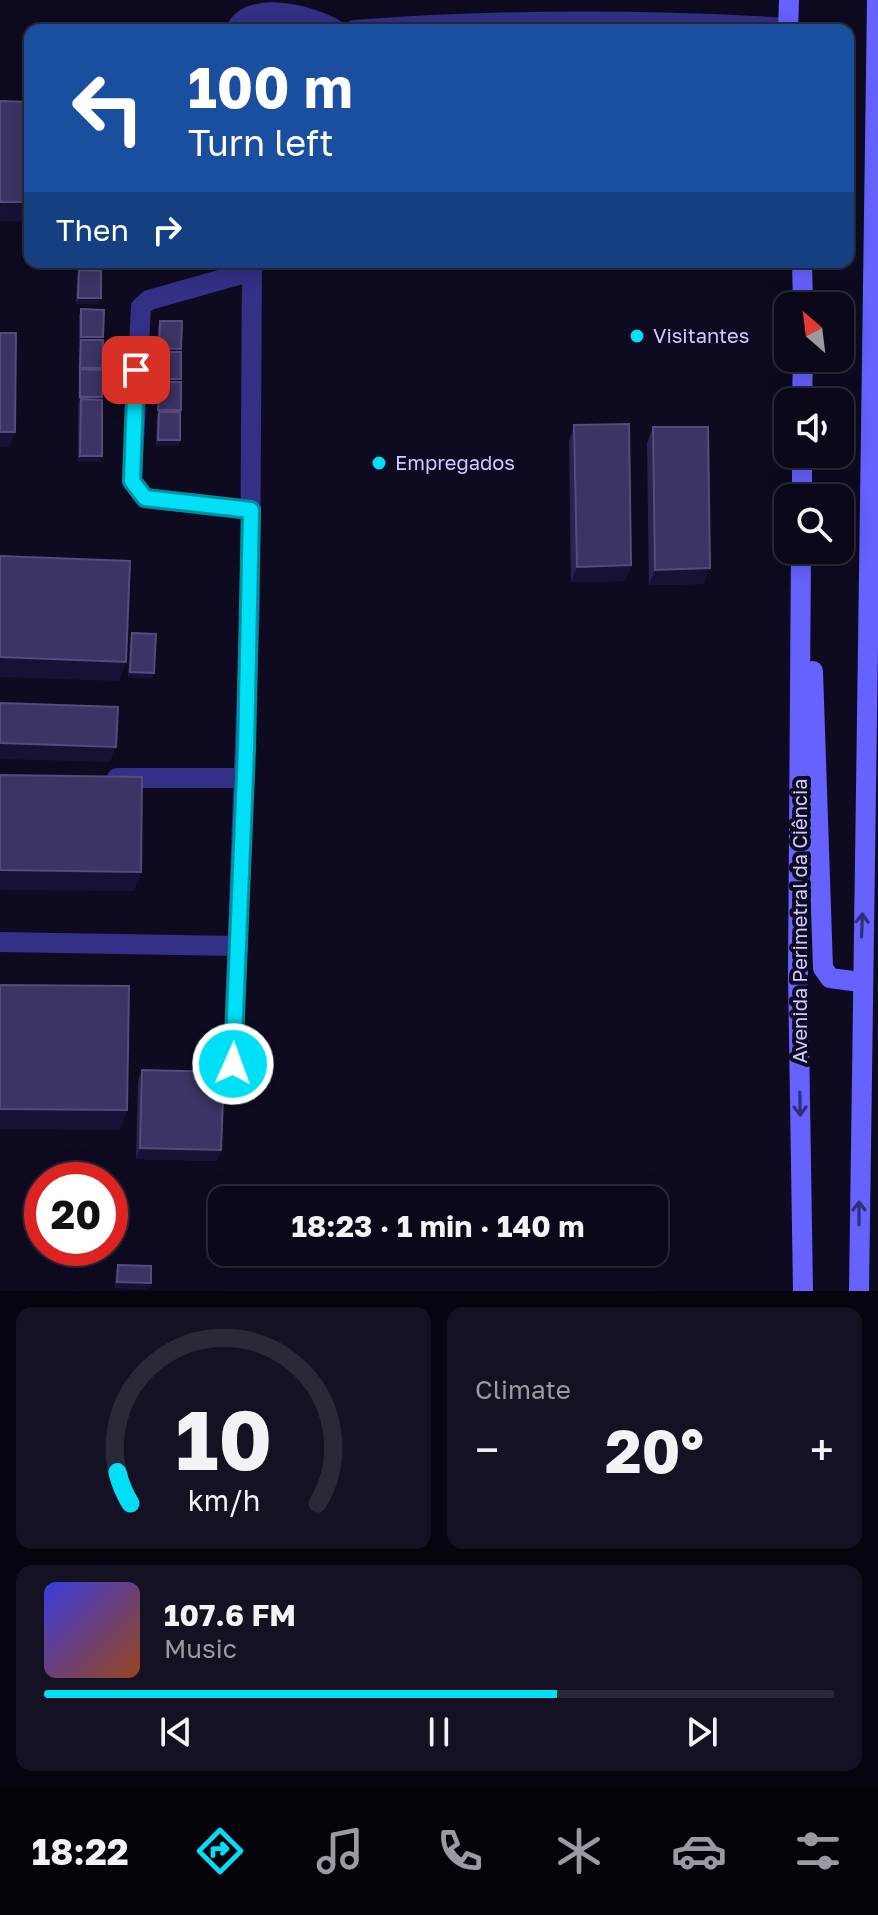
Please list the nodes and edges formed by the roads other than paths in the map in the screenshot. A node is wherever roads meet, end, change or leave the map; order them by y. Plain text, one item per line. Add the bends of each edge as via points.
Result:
1 (789, 0) edge
2 (877, 0) edge
3 (273, 1) edge
4 (238, 24) edge
5 (326, 24) edge
6 (437, 24) edge
7 (714, 24) edge
8 (788, 24) edge
9 (246, 268) edge
10 (252, 268) edge
11 (802, 268) edge
12 (803, 292) edge
13 (251, 510) junction
14 (801, 564) edge
15 (801, 571) junction
16 (92, 778) edge
17 (245, 778) junction
18 (871, 880) edge
19 (0, 942) edge
20 (238, 946) junction
21 (869, 982) edge
22 (233, 1064) dead end
23 (803, 1291) edge
24 (859, 1291) edge

1 - 8 main road
2 - 18 main road
3 - 4 lane via 250,10
3 - 5 lane via 301,8
6 - 7 lane
9 - 13 lane via 141,307 132,481 145,498
10 - 13 lane
11 - 12 main road
13 - 17 lane
14 - 15 main road, Avenida Perimetral da Ciência
15 - 21 main road via 813,661 823,968 830,978
15 -> 23 main road, Avenida Perimetral da Ciência via 798,973
16 - 17 lane
17 - 20 lane
21 -> 18 main road
19 - 20 lane
20 - 22 lane
24 -> 21 main road

